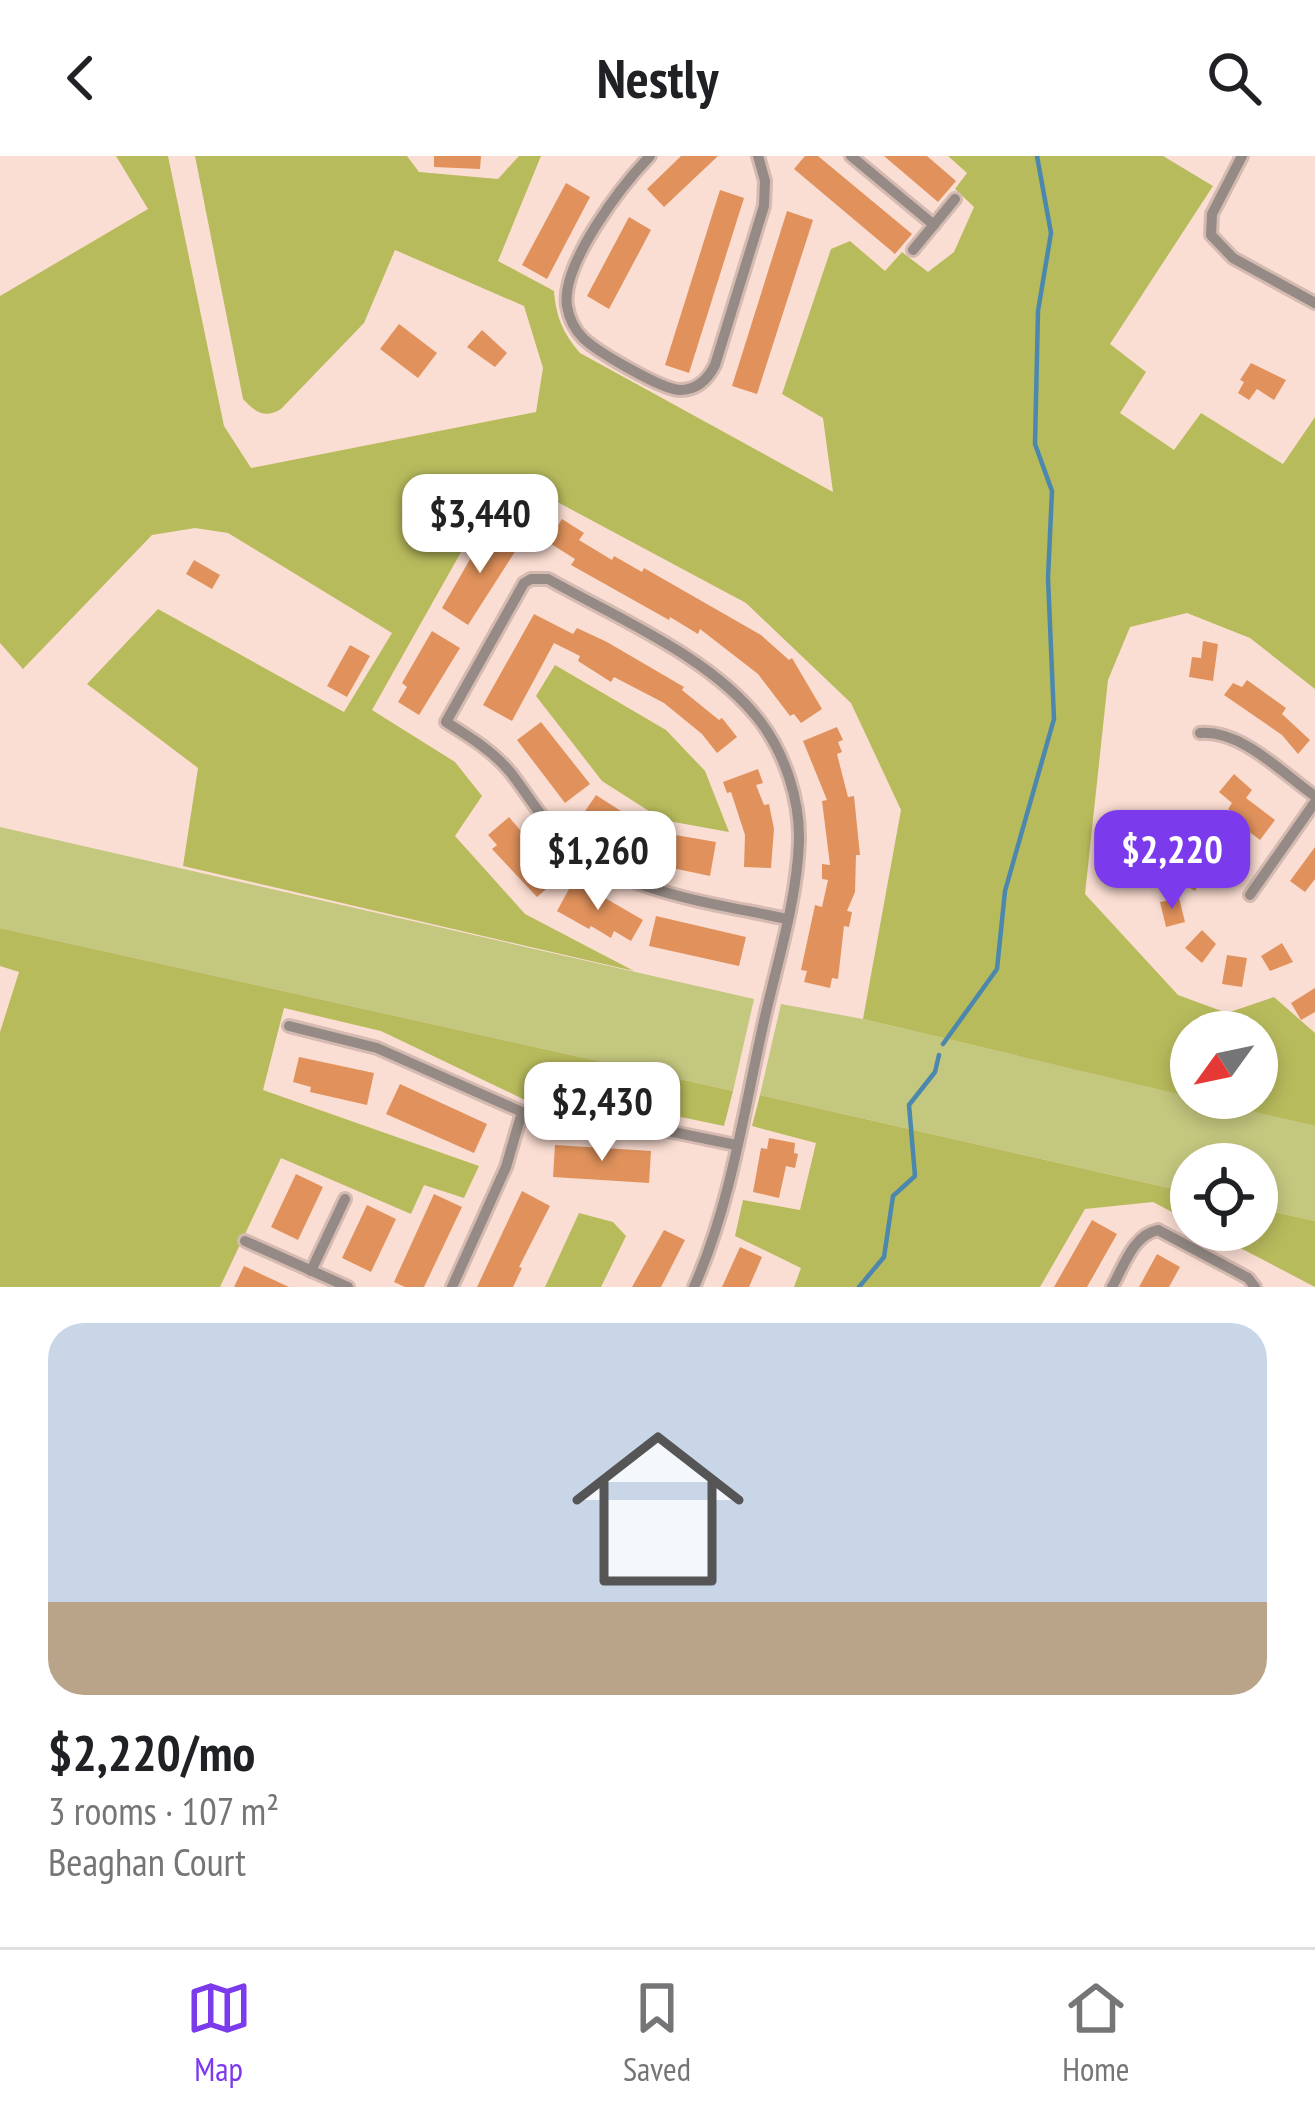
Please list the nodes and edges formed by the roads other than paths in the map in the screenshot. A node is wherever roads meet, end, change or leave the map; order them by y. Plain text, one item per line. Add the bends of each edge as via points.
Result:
1 (650, 156) edge
2 (758, 156) edge
3 (851, 156) edge
4 (1242, 156) edge
5 (956, 199) dead end
6 (934, 225) junction
7 (913, 250) dead end
8 (1315, 303) edge
9 (1200, 734) dead end
10 (1315, 799) edge
11 (1250, 895) dead end
12 (787, 919) junction
13 (289, 1026) dead end
14 (522, 1112) junction
15 (736, 1145) junction
16 (345, 1199) dead end
17 (244, 1241) dead end
18 (311, 1270) junction
19 (348, 1287) edge
20 (452, 1287) edge
21 (694, 1287) edge
22 (1112, 1287) edge
23 (1255, 1287) edge

1 - 2 street via 614,197 573,272 566,303 591,344 681,390 702,383 715,364 764,206
3 - 6 street
4 - 8 street via 1212,214 1211,235 1233,258
5 - 6 street
6 - 7 street
9 - 10 street via 1237,741
10 - 11 street
12 - 12 street via 796,806 763,724 695,663 548,579 524,584 446,722 495,756 559,836 619,878
12 - 15 street
13 - 14 street via 377,1048
14 - 15 street
14 - 20 street
15 - 21 street
16 - 18 street
17 - 18 street
18 - 19 street
22 - 23 street via 1149,1230

